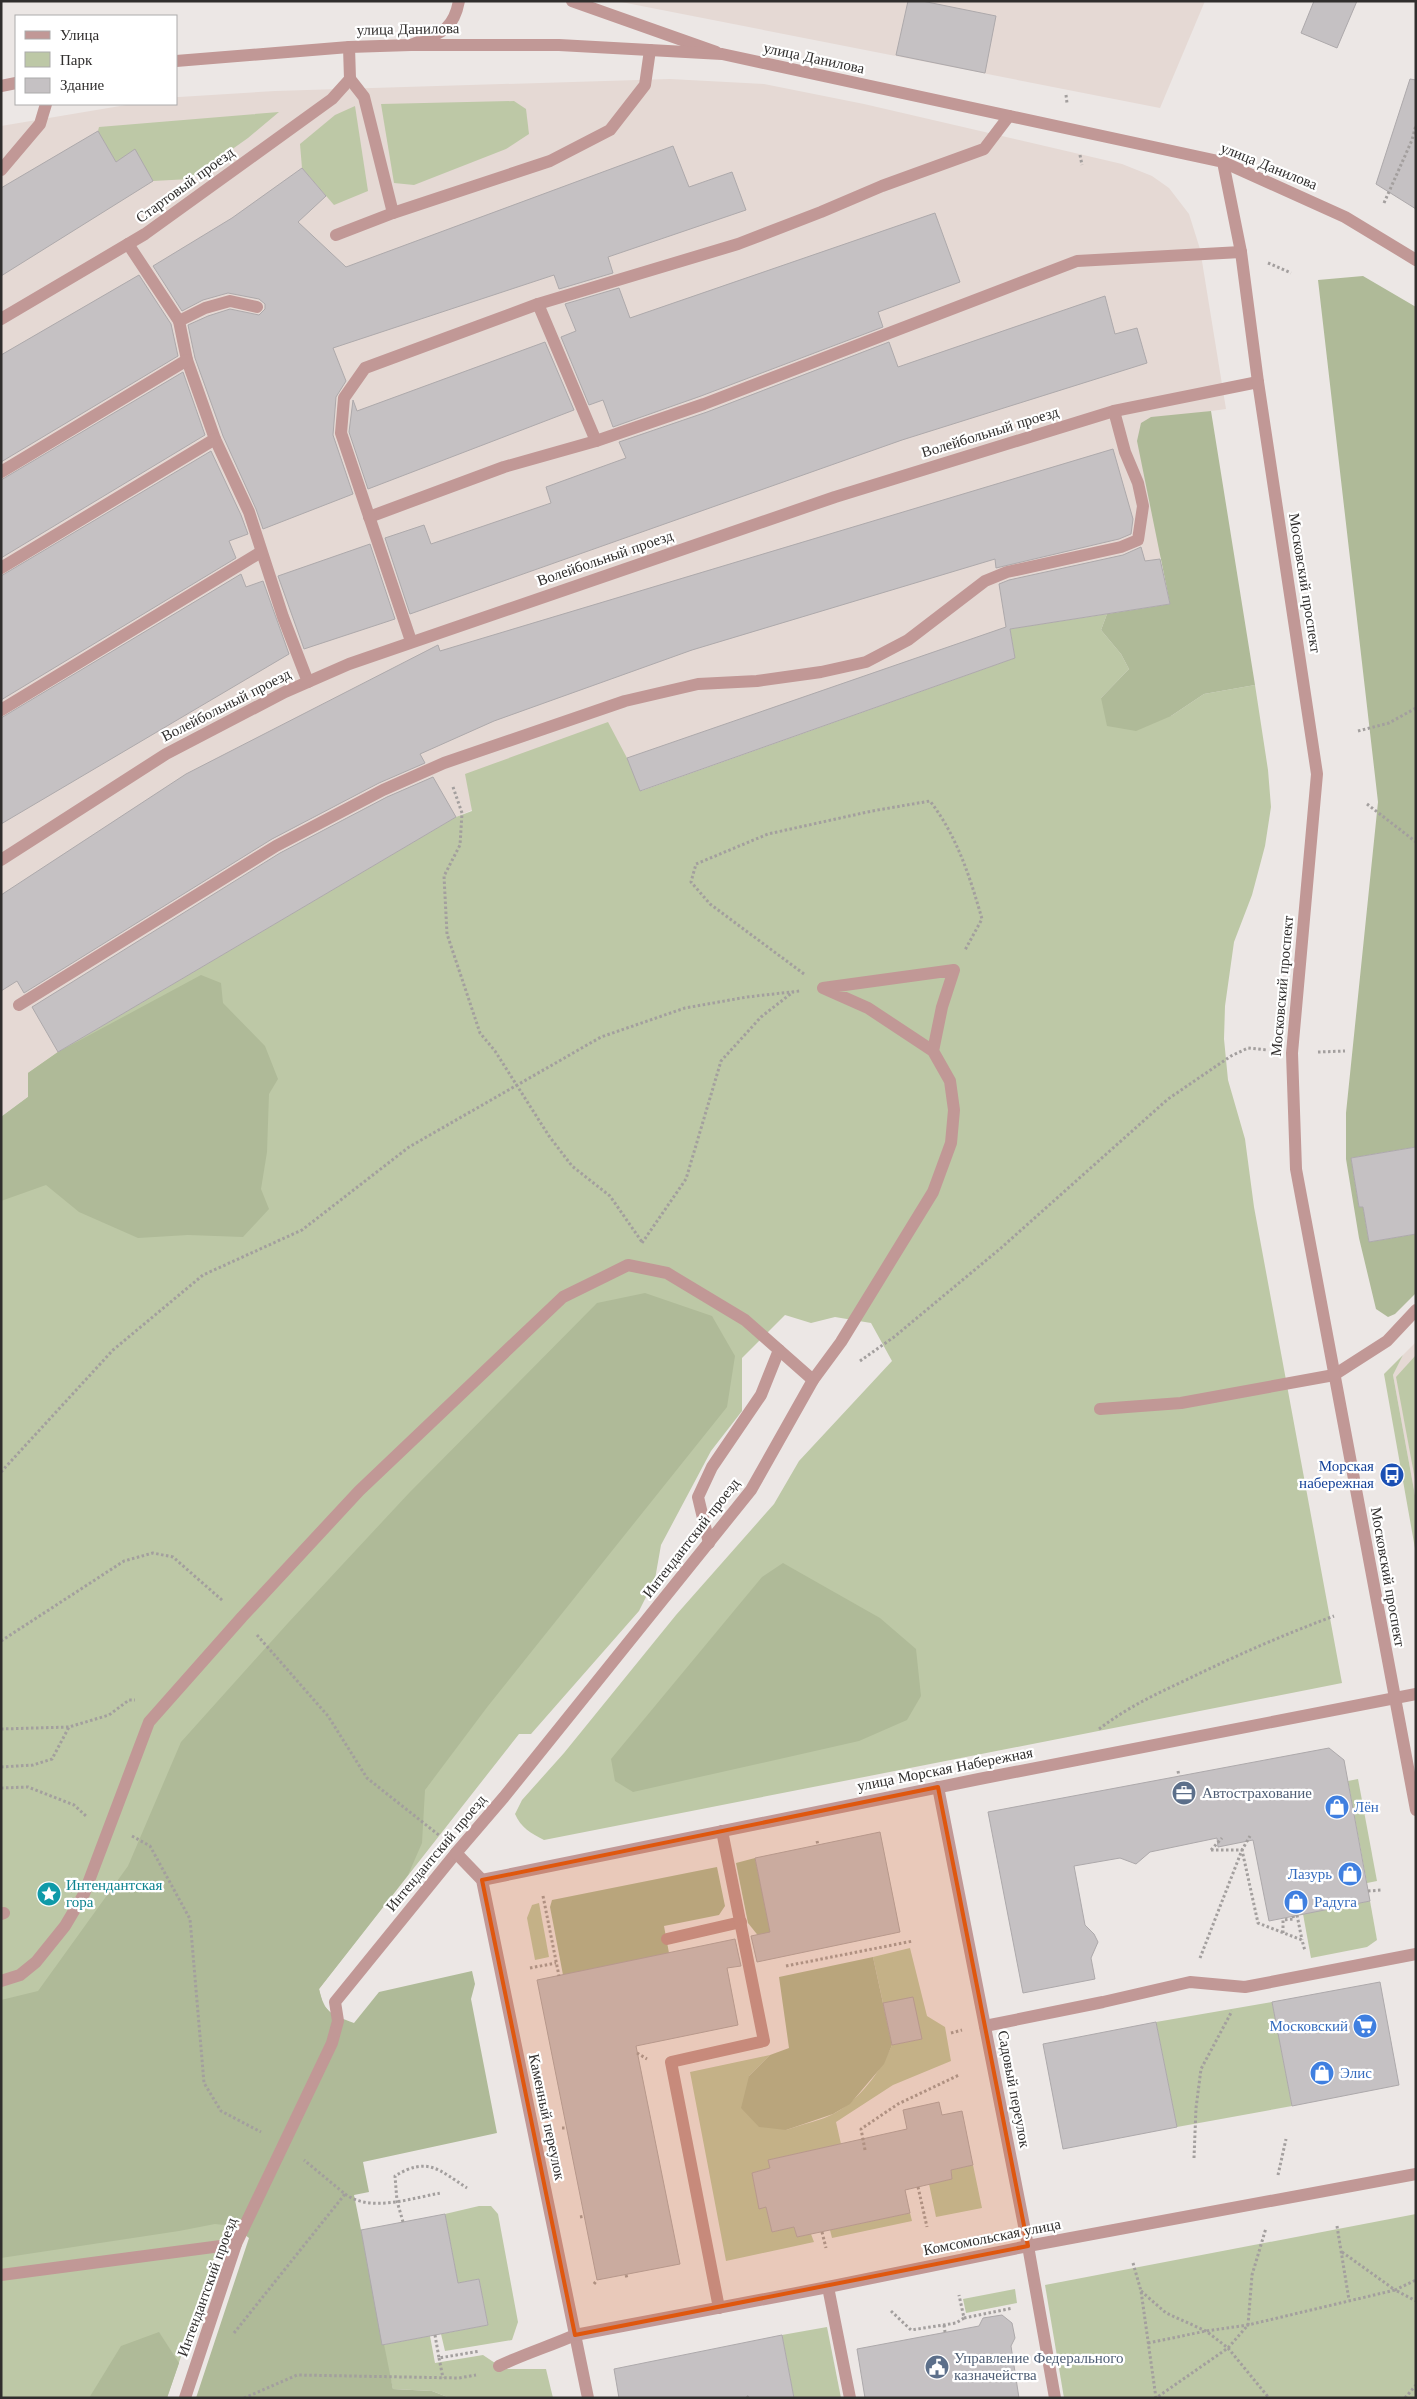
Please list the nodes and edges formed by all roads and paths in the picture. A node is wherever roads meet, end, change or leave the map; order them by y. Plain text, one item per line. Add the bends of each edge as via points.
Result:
1 (459, 1) edge
2 (572, 1) edge
3 (411, 45) junction
4 (349, 47) junction
5 (650, 50) junction
6 (722, 54) junction
7 (178, 61) edge
8 (350, 79) junction
9 (15, 83) edge
10 (1, 86) edge
11 (46, 105) edge
12 (1010, 116) junction
13 (1416, 125) edge
14 (1223, 162) junction
15 (1, 170) edge
16 (1384, 203) dead end
17 (393, 213) junction
18 (336, 235) dead end
19 (128, 244) junction
20 (1241, 252) junction
21 (1416, 260) edge
22 (538, 304) junction
23 (257, 307) dead end
24 (1, 319) edge
25 (180, 321) junction
26 (187, 360) junction
27 (1258, 382) junction
28 (1114, 411) junction
29 (216, 438) junction
30 (596, 441) junction
31 (1, 472) edge
32 (369, 516) junction
33 (260, 552) junction
34 (1, 568) edge
35 (411, 641) junction
36 (308, 682) junction
37 (1416, 708) edge
38 (1, 710) edge
39 (1358, 731) dead end
40 (444, 763) junction
41 (1367, 804) dead end
42 (1416, 842) edge
43 (1, 860) edge
44 (954, 970) junction
45 (823, 988) junction
46 (793, 992) junction
47 (19, 1005) dead end
48 (933, 1051) junction
49 (1345, 1051) dead end
50 (1292, 1053) junction
51 (516, 1087) junction
52 (643, 1243) junction
53 (628, 1265) junction
54 (1416, 1310) edge
55 (779, 1350) junction
56 (852, 1367) dead end
57 (1334, 1375) junction
58 (813, 1380) junction
59 (1100, 1409) dead end
60 (1, 1472) edge
61 (709, 1543) junction
62 (1334, 1616) dead end
63 (1416, 1694) edge
64 (171, 1698) junction
65 (1394, 1698) junction
66 (69, 1726) junction
67 (1, 1729) edge
68 (1093, 1734) dead end
69 (1, 1767) edge
70 (367, 1778) dead end
71 (938, 1787) junction
72 (1416, 1810) edge
73 (433, 1828) dead end
74 (722, 1831) junction
75 (1250, 1836) dead end
76 (1222, 1838) dead end
77 (1242, 1850) junction
78 (456, 1853) junction
79 (482, 1880) junction
80 (1382, 1890) dead end
81 (1368, 1891) dead end
82 (542, 1896) dead end
83 (190, 1918) dead end
84 (741, 1922) junction
85 (1283, 1933) junction
86 (666, 1939) dead end
87 (1302, 1940) junction
88 (913, 1941) dead end
89 (1416, 1954) edge
90 (556, 1963) junction
91 (786, 1966) dead end
92 (530, 1968) dead end
93 (1310, 1975) junction
94 (559, 1976) dead end
95 (1, 1980) edge
96 (1190, 1982) junction
97 (1245, 1987) junction
98 (985, 2026) junction
99 (959, 2075) dead end
100 (562, 2128) dead end
101 (568, 2128) dead end
102 (284, 2144) junction
103 (865, 2150) dead end
104 (1194, 2158) dead end
105 (1416, 2174) edge
106 (918, 2187) dead end
107 (467, 2188) dead end
108 (441, 2193) dead end
109 (345, 2194) junction
110 (397, 2201) junction
111 (585, 2216) dead end
112 (580, 2217) dead end
113 (403, 2222) dead end
114 (1337, 2226) dead end
115 (927, 2227) dead end
116 (822, 2232) dead end
117 (1264, 2240) dead end
118 (236, 2244) junction
119 (1028, 2246) junction
120 (826, 2248) dead end
121 (1342, 2252) junction
122 (1133, 2263) dead end
123 (1, 2275) edge
124 (597, 2280) dead end
125 (1416, 2280) edge
126 (594, 2284) dead end
127 (828, 2287) junction
128 (1395, 2290) junction
129 (1141, 2291) junction
130 (959, 2295) dead end
131 (1349, 2300) junction
132 (1416, 2301) edge
133 (1021, 2306) dead end
134 (719, 2308) junction
135 (891, 2311) dead end
136 (964, 2318) junction
137 (944, 2325) junction
138 (1248, 2325) junction
139 (1206, 2331) junction
140 (945, 2332) dead end
141 (435, 2335) dead end
142 (575, 2335) junction
143 (230, 2339) dead end
144 (1148, 2343) junction
145 (1228, 2348) junction
146 (482, 2351) dead end
147 (439, 2358) junction
148 (499, 2366) joint
149 (443, 2378) junction
150 (1416, 2385) edge
151 (185, 2398) edge
152 (244, 2398) edge
153 (588, 2398) edge
154 (850, 2398) edge
155 (1055, 2398) edge
156 (1269, 2398) edge
157 (1405, 2398) edge

1 - 3 street via 451,24 444,32
2 - 6 street
3 - 4 street, улица Данилова
3 - 5 street, улица Данилова via 559,45
4 - 7 street, улица Данилова
4 - 8 street
5 - 6 street, улица Данилова
5 - 17 street via 645,85 610,130 550,161
6 - 12 street, улица Данилова
8 - 17 street via 364,97
8 - 19 street, Стартовый проезд via 332,99
9 - 10 street
11 - 15 street via 40,124
12 - 14 street, улица Данилова
12 - 22 street via 984,148 738,244
13 - 16 path
14 - 20 street, Московский проспект
14 - 21 street, улица Данилова via 1345,217
17 - 18 street
19 - 24 street, Стартовый проезд
19 - 25 street
20 - 27 street, Московский проспект
20 - 30 street via 1076,261 704,404
22 - 30 street
22 - 32 street via 365,368 344,398 341,433
23 - 25 street via 230,301 205,308
25 - 26 street
26 - 29 street
26 - 31 street
27 - 28 street, Волейбольный проезд
27 - 50 street, Московский проспект via 1317,774
28 - 35 street, Волейбольный проезд via 835,496
28 - 40 street via 1143,506 1138,540 1121,547 1007,572 985,581 908,640 866,662 757,681 698,684 625,701
29 - 33 street via 249,512
29 - 34 street
30 - 32 street via 504,467
32 - 35 street
33 - 36 street
33 - 38 street
35 - 36 street, Волейбольный проезд
36 - 43 street, Волейбольный проезд via 166,754
37 - 39 path via 1388,723
40 - 47 street via 383,790 276,846
40 - 51 path via 462,813 460,845 444,876 447,934 480,1034 495,1051
41 - 42 path
44 - 45 street
44 - 45 path via 982,919 965,864 946,822 930,801 768,834 696,864 691,882 710,904
44 - 48 street
45 - 46 path
45 - 48 street via 868,1008
46 - 51 path via 747,996 685,1008 601,1037
46 - 52 path via 761,1017 721,1061 686,1179
48 - 58 street, Интендантский проезд via 950,1081 954,1110 951,1143 933,1192 841,1342
49 - 50 path
50 - 56 path via 1248,1048 1168,1099 1001,1248 894,1337
50 - 57 street, Московский проспект via 1296,1170
51 - 52 path via 572,1166 610,1196
51 - 60 path via 409,1147 302,1230 203,1275 113,1350
52 - 53 path
53 - 55 street via 667,1273 745,1320
53 - 64 street via 563,1297 549,1310 359,1491
54 - 57 street via 1387,1341
55 - 58 street
55 - 61 street via 761,1395 712,1467 698,1497
57 - 59 street via 1181,1402
57 - 65 street, Московский проспект
58 - 61 street, Интендантский проезд via 751,1490
61 - 78 street, Интендантский проезд
62 - 68 path via 1278,1637 1123,1710
63 - 65 street, улица Морская Набережная
64 - 66 path via 129,1700 109,1715
64 - 95 street via 149,1722 84,1894 65,1926 36,1962 20,1974
65 - 71 street, улица Морская Набережная
65 - 72 street, Московский проспект
66 - 67 path
66 - 69 path via 52,1759 33,1765
70 - 73 path
71 - 74 street, улица Морская Набережная
71 - 98 street, Садовый переулок
74 - 79 street, улица Морская Набережная
74 - 84 street
75 - 77 path
76 - 77 path via 1211,1850
77 - 85 path via 1258,1923
77 - 96 path
78 - 79 street
78 - 102 street, Интендантский проезд via 335,2002 338,2021 332,2043
79 - 142 street, Каменный переулок
80 - 81 path
82 - 90 path
83 - 102 path via 204,2083 221,2111
84 - 86 street
84 - 134 street via 764,2041 671,2062
85 - 87 path
85 - 87 path via 1284,1920 1295,1916
87 - 93 path
88 - 91 path
89 - 93 street
90 - 92 path
90 - 94 path
93 - 97 street
96 - 97 street
96 - 98 street
97 - 104 path via 1201,2069
98 - 119 street, Садовый переулок
99 - 103 path via 898,2104 861,2129
100 - 101 path
102 - 109 path
102 - 118 street, Интендантский проезд
105 - 119 street, Комсомольская улица
106 - 115 path
107 - 110 path via 433,2166 411,2166 396,2176
108 - 110 path
109 - 110 path via 355,2201 371,2204
109 - 143 path
110 - 113 path
111 - 112 path
114 - 121 path
116 - 120 path
117 - 138 path via 1252,2275
118 - 123 street
118 - 151 street, Интендантский проезд
119 - 127 street, Комсомольская улица
119 - 155 street, Садовый переулок
121 - 128 path
121 - 131 path
122 - 129 path
124 - 126 path
125 - 128 path
127 - 134 street, Комсомольская улица
127 - 154 street
128 - 131 path
128 - 132 path
129 - 139 path via 1166,2313
129 - 144 path
130 - 136 path
131 - 138 path
133 - 136 path
134 - 142 street, Комсомольская улица
135 - 137 path via 911,2330
136 - 137 path
137 - 140 path
138 - 139 path
138 - 145 path
139 - 144 path
139 - 145 path
141 - 147 path
142 - 148 street, Комсомольская улица
142 - 153 street, Каменный переулок
144 - 145 path via 1156,2398
145 - 156 path
146 - 147 path
147 - 149 path
148 - 149 path via 467,2377
149 - 152 path via 297,2374
150 - 157 path

